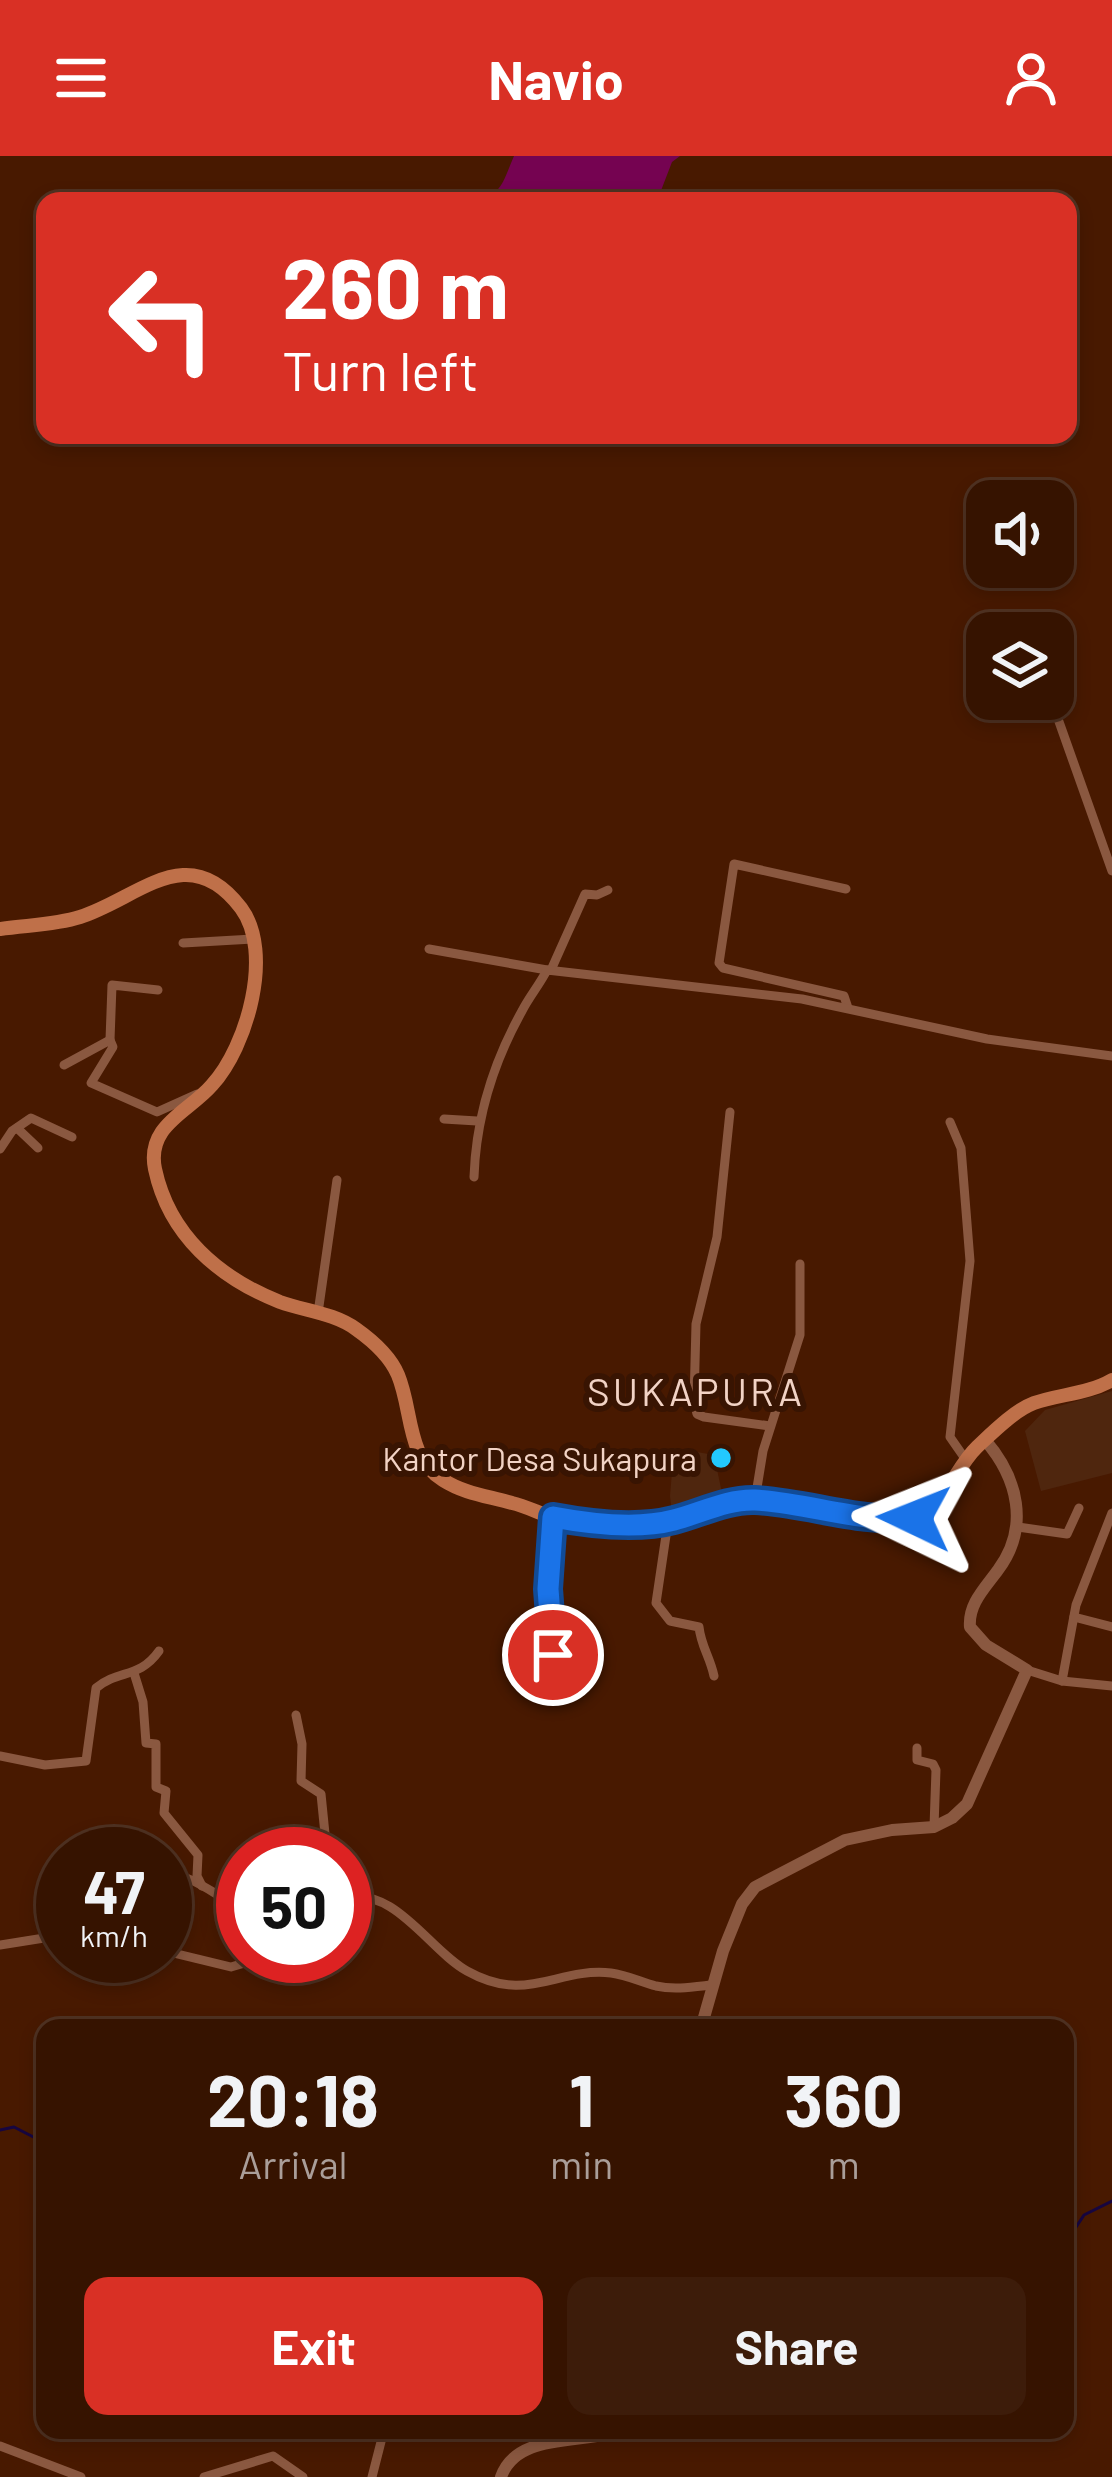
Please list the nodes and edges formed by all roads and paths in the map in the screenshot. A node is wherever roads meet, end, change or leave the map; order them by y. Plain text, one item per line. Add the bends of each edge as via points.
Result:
1 (1058, 720) edge
2 (1112, 872) edge
3 (846, 889) dead end
4 (608, 890) dead end
5 (0, 929) edge
6 (253, 939) junction
7 (183, 943) dead end
8 (429, 949) dead end
9 (549, 970) junction
10 (158, 990) dead end
11 (848, 1008) junction
12 (110, 1040) junction
13 (1112, 1056) edge
14 (64, 1065) dead end
15 (203, 1094) junction
16 (730, 1112) dead end
17 (444, 1119) dead end
18 (477, 1120) junction
19 (950, 1122) dead end
20 (17, 1128) junction
21 (72, 1137) dead end
22 (38, 1148) dead end
23 (0, 1149) edge
24 (474, 1177) dead end
25 (337, 1180) dead end
26 (800, 1264) dead end
27 (318, 1313) junction
28 (1112, 1379) edge
29 (770, 1426) junction
30 (985, 1441) junction
31 (966, 1460) junction
32 (755, 1500) junction
33 (1079, 1508) dead end
34 (1112, 1513) edge
35 (553, 1517) junction
36 (668, 1522) junction
37 (1018, 1527) junction
38 (1074, 1618) junction
39 (1112, 1627) edge
40 (159, 1651) dead end
41 (550, 1667) dead end
42 (1027, 1670) junction
43 (134, 1673) junction
44 (714, 1676) dead end
45 (1062, 1681) junction
46 (1112, 1686) edge
47 (296, 1714) dead end
48 (917, 1748) dead end
49 (0, 1756) edge
50 (324, 1827) edge
51 (934, 1827) junction
52 (192, 1881) edge
53 (202, 1886) junction
54 (216, 1894) edge
55 (372, 1900) edge
56 (36, 1939) edge
57 (0, 1945) edge
58 (711, 1985) junction
59 (702, 2019) edge
60 (382, 2439) edge
61 (591, 2439) edge
62 (0, 2446) edge
63 (81, 2477) edge
64 (205, 2477) edge
65 (303, 2477) edge
66 (372, 2477) edge
67 (501, 2477) edge

1 - 2 street
3 - 11 street via 734,864 719,963 844,996
4 - 9 street via 585,894
5 - 6 main road via 76,918 181,873 226,894
6 - 7 street
6 - 15 main road via 249,1008 227,1064
8 - 9 street
9 - 11 street
9 - 18 street via 521,1012
10 - 12 street via 112,985
11 - 13 street
12 - 14 street
12 - 15 street via 92,1083 158,1112
15 - 27 main road via 164,1128 155,1148 176,1222 233,1278
16 - 29 street via 717,1237 696,1324 694,1402 704,1417
17 - 18 street
18 - 24 street
19 - 31 street via 961,1148 970,1262 950,1438
20 - 21 street via 32,1118
20 - 22 street
20 - 23 street
25 - 27 street
26 - 29 street via 800,1335
27 - 35 main road via 347,1323 385,1354 419,1453 438,1477
28 - 30 main road via 1035,1403
29 - 32 street
30 - 31 main road
30 - 37 street via 1010,1478
31 - 32 main road via 914,1518
32 - 36 main road
33 - 37 street via 1064,1535
34 - 38 street
35 - 36 main road
35 - 41 street
36 - 44 street via 656,1603 670,1621 699,1627
37 - 42 street via 972,1609 970,1628
38 - 39 street
38 - 45 street
40 - 43 street
42 - 45 street
42 - 51 street via 967,1804
43 - 49 street via 96,1688 86,1762
43 - 53 street via 146,1743 156,1744 164,1813 198,1855
45 - 46 street
47 - 50 street via 301,1781 321,1794
48 - 51 street via 917,1760 936,1770
51 - 58 street via 845,1840 755,1887
52 - 53 street
53 - 54 street
55 - 58 street via 468,1972 508,1986 609,1972 661,1987
56 - 57 street
58 - 59 street
60 - 66 street
61 - 67 street via 520,2451
62 - 63 street
64 - 65 street via 273,2456

